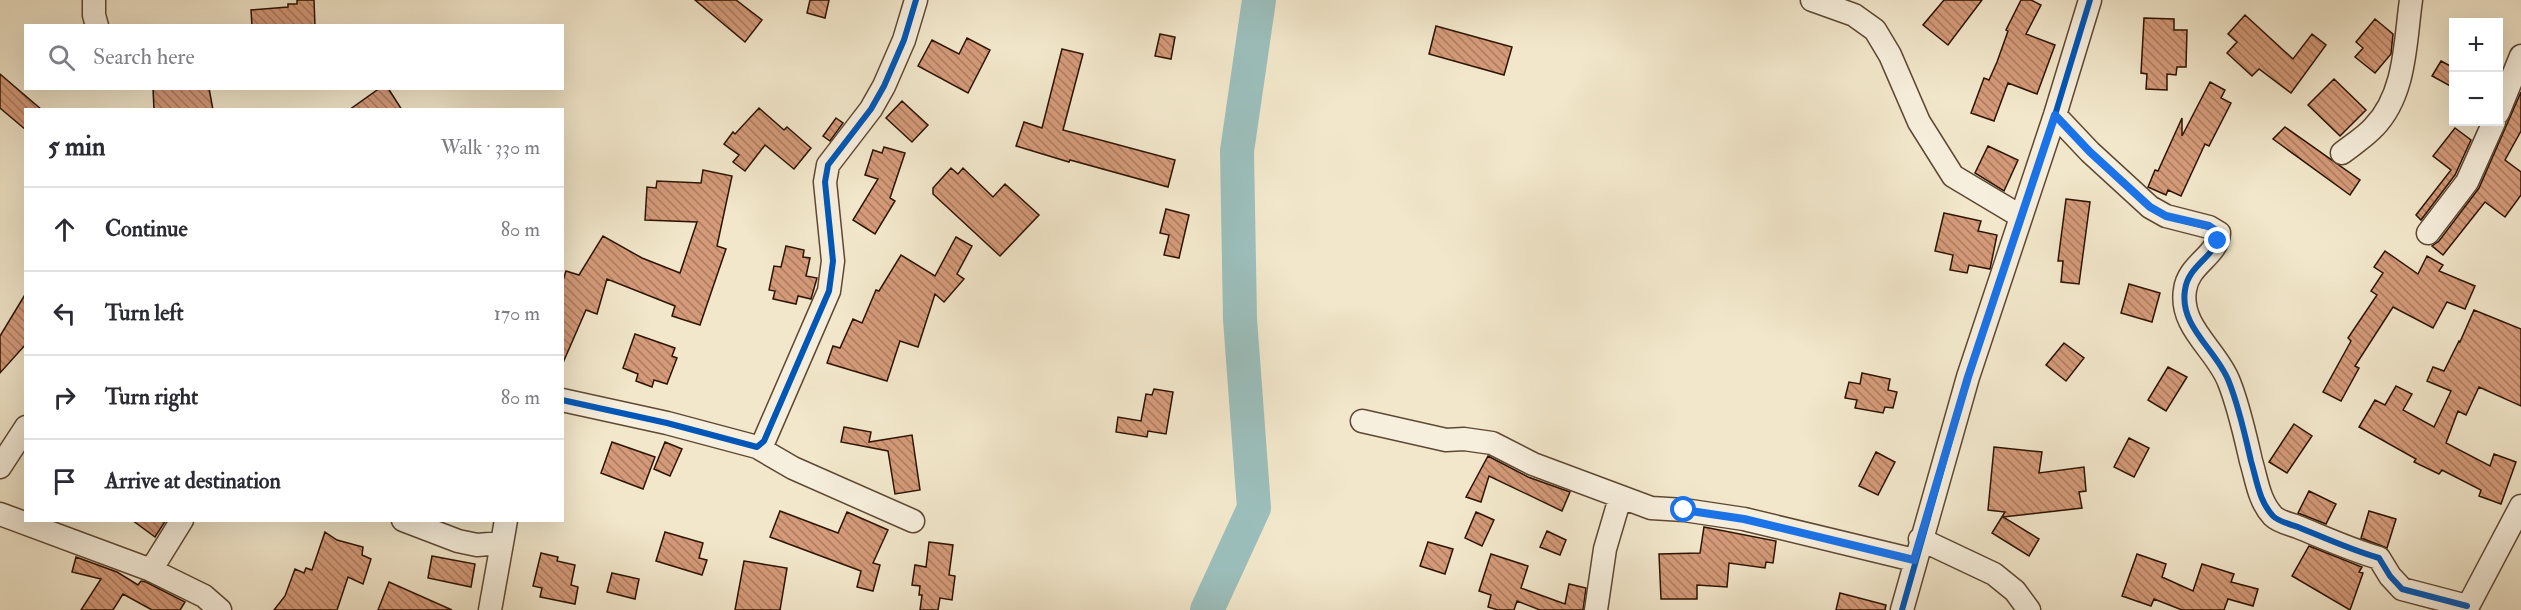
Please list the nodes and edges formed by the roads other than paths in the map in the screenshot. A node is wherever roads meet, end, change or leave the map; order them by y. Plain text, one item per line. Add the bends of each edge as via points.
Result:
1 (94, 0) edge
2 (916, 0) edge
3 (1812, 0) edge
4 (2091, 0) edge
5 (2411, 0) edge
6 (96, 24) edge
7 (2521, 56) edge
8 (2503, 103) edge
9 (2055, 115) junction
10 (2492, 126) edge
11 (2342, 153) dead end
12 (2020, 216) junction
13 (2428, 233) dead end
14 (564, 400) edge
15 (1362, 421) dead end
16 (24, 430) edge
17 (757, 447) junction
18 (0, 467) edge
19 (1620, 498) junction
20 (2521, 506) edge
21 (0, 514) edge
22 (913, 521) dead end
23 (181, 522) edge
24 (408, 522) edge
25 (506, 522) edge
26 (502, 543) junction
27 (1917, 549) junction
28 (151, 570) junction
29 (2467, 608) edge
30 (220, 610) edge
31 (490, 610) edge
32 (1596, 610) edge
33 (1902, 610) edge
34 (2029, 610) edge

1 - 6 street
2 - 17 street via 884,86 828,165 825,182 833,261 829,291 768,434
3 - 12 street via 1854,15 1875,30 1919,122 1953,176
4 - 9 street
5 - 11 street via 2405,58 2391,103 2375,127
7 - 8 street
9 - 12 street
9 - 29 street via 2150,207 2166,216 2209,226 2219,233 2213,250 2190,274 2184,290 2186,308 2198,335 2230,382 2258,488 2275,519 2379,558 2402,589
10 - 13 street via 2467,182
12 - 27 street
14 - 17 street
15 - 19 street via 1446,440 1492,443 1533,464
16 - 18 street
17 - 22 street via 793,468
19 - 27 street via 1651,508 1744,519
19 - 32 street via 1605,549
20 - 29 street
21 - 28 street
23 - 28 street
24 - 26 street via 458,541 477,545
25 - 26 street
26 - 31 street
27 - 33 street
27 - 34 street via 1994,574
28 - 30 street via 204,596

